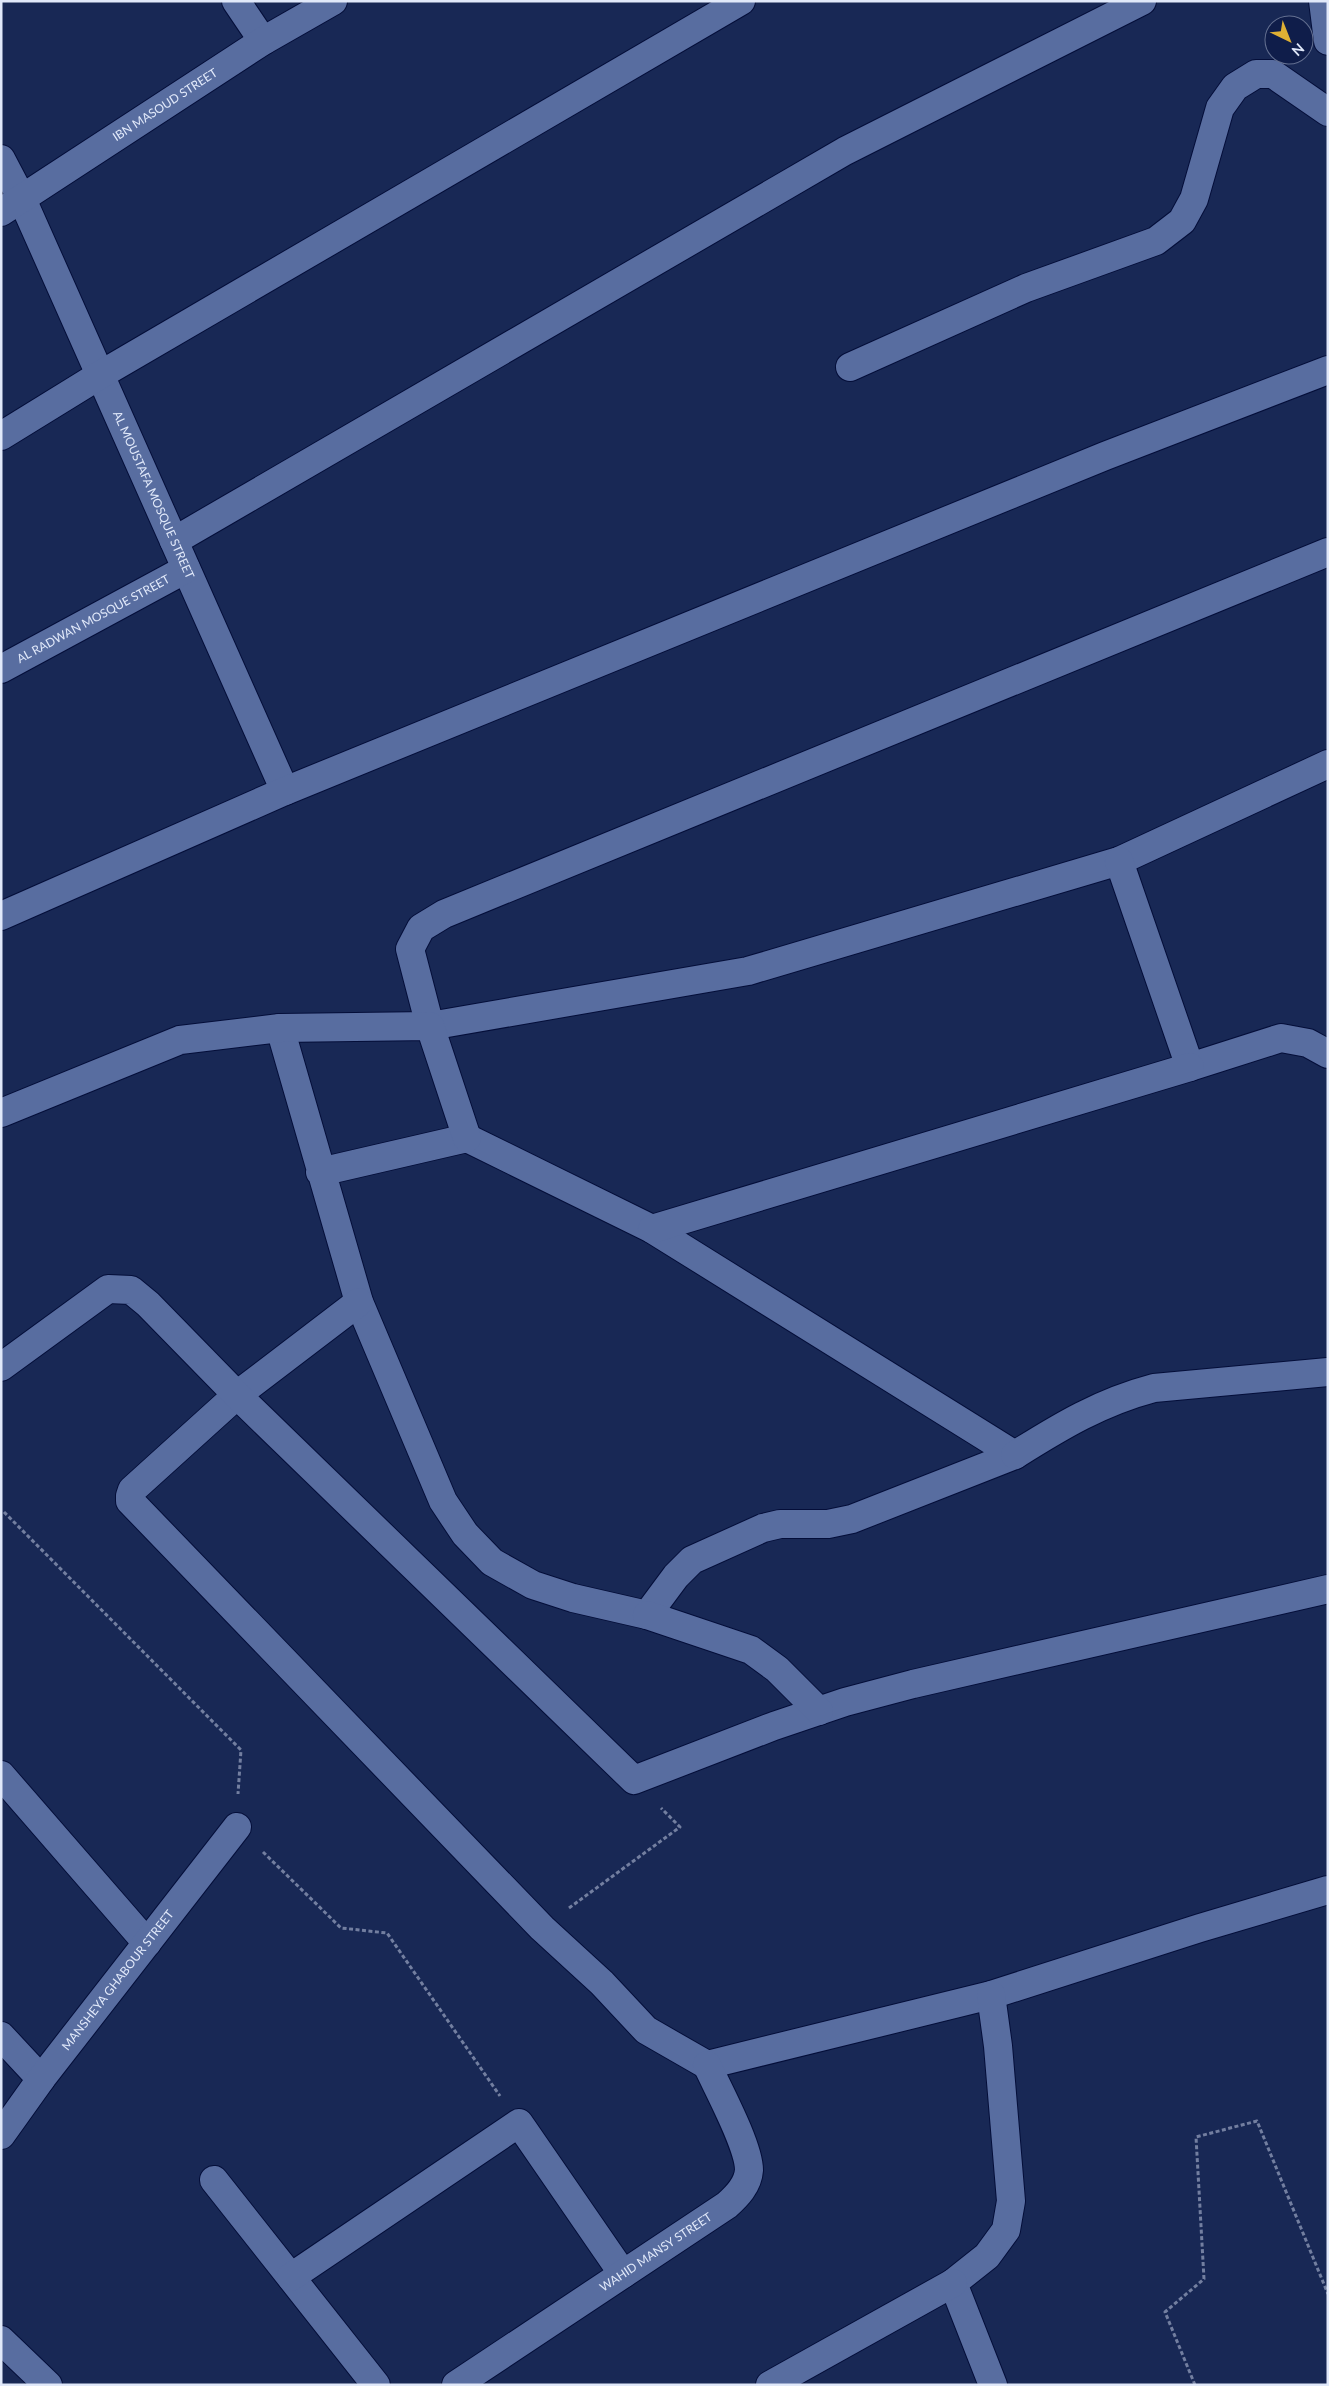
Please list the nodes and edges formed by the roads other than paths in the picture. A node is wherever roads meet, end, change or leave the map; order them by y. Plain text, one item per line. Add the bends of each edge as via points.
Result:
1 (236, 1) edge
2 (333, 1) edge
3 (741, 1) edge
4 (1142, 1) edge
5 (1324, 1) edge
6 (263, 41) junction
7 (1328, 41) edge
8 (1328, 112) edge
9 (1, 159) edge
10 (11, 205) edge
11 (850, 366) dead end
12 (1328, 370) edge
13 (100, 375) junction
14 (1, 436) edge
15 (174, 541) junction
16 (1328, 552) edge
17 (186, 569) junction
18 (1, 669) edge
19 (1328, 764) edge
20 (285, 791) junction
21 (1119, 861) junction
22 (1, 916) edge
23 (430, 1026) junction
24 (280, 1028) junction
25 (1328, 1054) edge
26 (1190, 1067) junction
27 (1, 1113) edge
28 (467, 1138) junction
29 (320, 1172) junction
30 (652, 1229) junction
31 (359, 1302) junction
32 (1, 1367) edge
33 (1328, 1372) edge
34 (238, 1395) junction
35 (1015, 1455) junction
36 (1328, 1589) edge
37 (647, 1615) junction
38 (819, 1711) junction
39 (1, 1775) edge
40 (237, 1827) road end
41 (1328, 1890) edge
42 (147, 1943) junction
43 (991, 1995) junction
44 (1, 2036) edge
45 (708, 2065) junction
46 (41, 2079) junction
47 (1, 2135) edge
48 (214, 2180) dead end
49 (623, 2274) junction
50 (291, 2277) junction
51 (953, 2284) junction
52 (1, 2340) edge
53 (48, 2385) edge
54 (376, 2385) edge
55 (456, 2385) edge
56 (770, 2385) edge
57 (993, 2385) edge

1 - 6 street
2 - 6 street, IBN MASOUD STREET
3 - 13 street
4 - 15 street via 845,151
5 - 7 street
6 - 10 street, IBN MASOUD STREET
8 - 11 street via 1273,74 1256,74 1235,87 1220,108 1194,199 1182,221 1156,241 1026,288
9 - 10 street, AL MOUSTAFA MOSQUE STREET
10 - 13 street, AL MOUSTAFA MOSQUE STREET
12 - 20 street via 1104,456
13 - 14 street
13 - 15 street, AL MOUSTAFA MOSQUE STREET
15 - 17 street, AL MOUSTAFA MOSQUE STREET
16 - 23 street via 444,914 421,928 410,949
17 - 18 street, AL RADWAN MOSQUE STREET
17 - 20 street, AL MOUSTAFA MOSQUE STREET
19 - 21 street
20 - 22 street
21 - 23 street via 748,970
21 - 26 street
23 - 24 street
23 - 28 street
24 - 27 street via 180,1040
24 - 29 street
25 - 26 street via 1308,1043 1281,1038
26 - 30 street
28 - 29 street
28 - 30 street
29 - 31 street
30 - 35 street
31 - 34 street
31 - 37 street via 443,1500 465,1534 492,1562 533,1586
32 - 34 street via 108,1289 131,1290
33 - 35 street via 1154,1388 1129,1394 1071,1420
34 - 38 street via 634,1780
34 - 45 street via 132,1490 130,1501 542,1928 646,2030
35 - 37 street via 852,1519 828,1524 780,1524 763,1528 692,1560
36 - 38 street via 913,1684
37 - 38 street via 752,1650 778,1669
39 - 42 street
40 - 42 street, MANSHEYA GHABOUR STREET
41 - 43 street
42 - 46 street, MANSHEYA GHABOUR STREET
43 - 45 street
43 - 51 street via 1012,2201 1006,2230 987,2256
44 - 46 street
45 - 49 street, WAHID MANSY STREET via 745,2150 749,2171 742,2191 727,2205
46 - 47 street, MANSHEYA GHABOUR STREET
48 - 50 street
49 - 50 street via 519,2123
49 - 55 street, WAHID MANSY STREET
50 - 54 street
51 - 56 street
51 - 57 street
52 - 53 street

